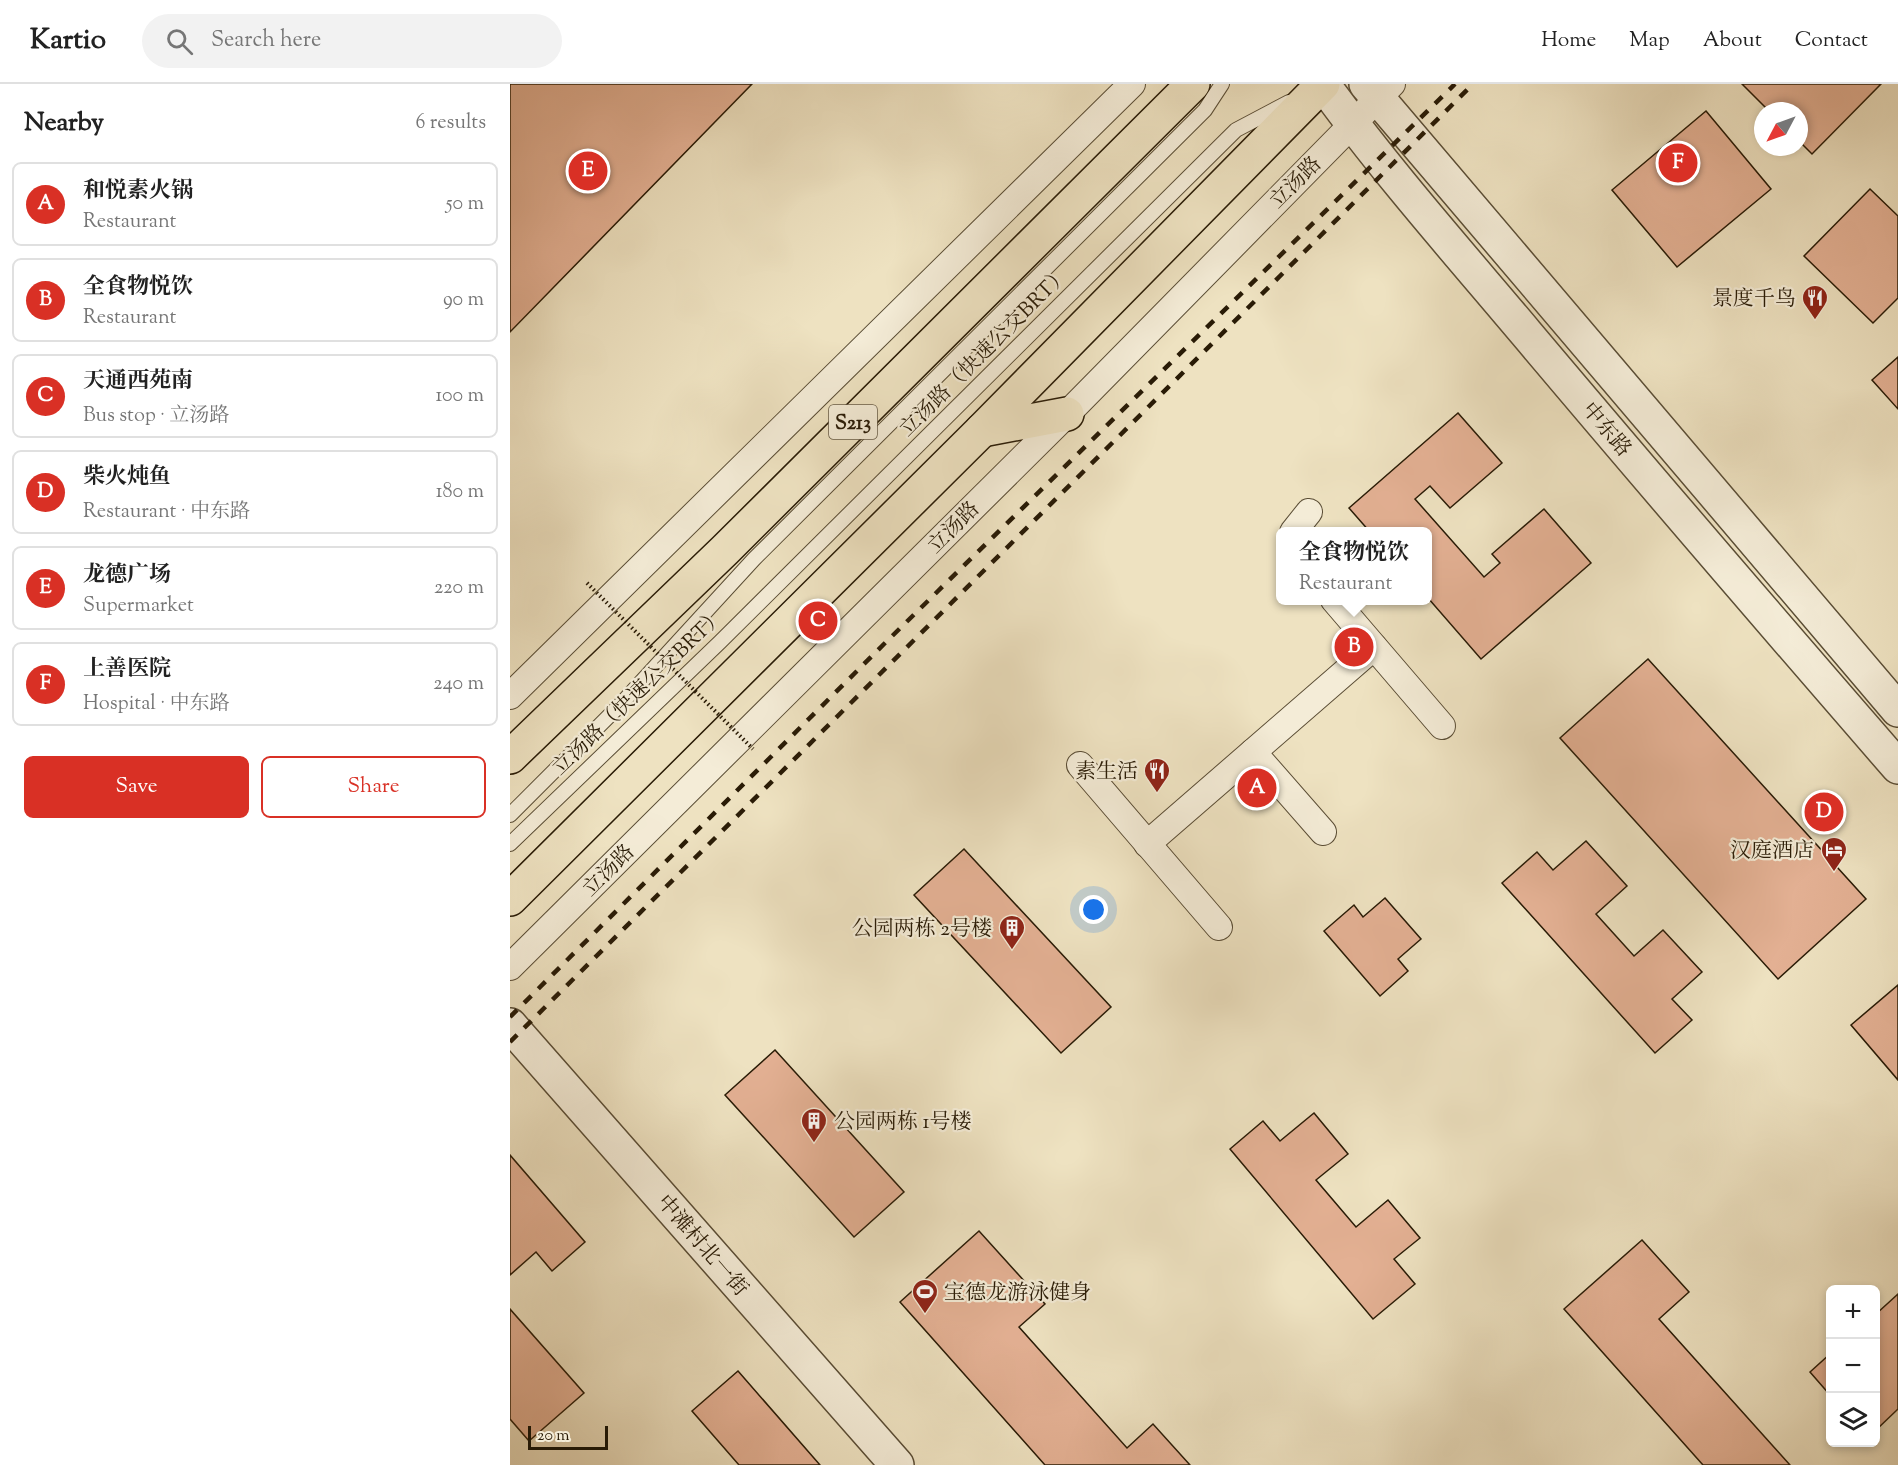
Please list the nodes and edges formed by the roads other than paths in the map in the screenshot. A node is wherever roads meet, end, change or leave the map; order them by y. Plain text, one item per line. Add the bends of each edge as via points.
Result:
1 (1132, 84) edge
2 (1193, 84) edge
3 (1222, 84) edge
4 (1323, 84) edge
5 (1378, 89) edge
6 (1352, 124) junction
7 (1067, 414) junction
8 (982, 430) junction
9 (1309, 512) dead end
10 (1296, 527) edge
11 (1338, 605) edge
12 (1374, 647) junction
13 (510, 696) edge
14 (1898, 710) edge
15 (1442, 726) dead end
16 (1253, 752) junction
17 (510, 757) edge
18 (1080, 765) dead end
19 (1898, 767) edge
20 (510, 815) edge
21 (1323, 832) dead end
22 (510, 844) edge
23 (1147, 844) junction
24 (510, 899) edge
25 (1219, 927) dead end
26 (510, 967) edge
27 (510, 1025) edge
28 (897, 1465) edge

1 - 13 street, S213
2 - 17 main road, S213 via 725,550
3 - 20 lane, 立汤路（快速公交BRT） via 1205,110 754,559 621,704
4 - 6 street, 中东路
4 - 8 main road
4 - 22 lane, 立汤路（快速公交BRT） via 1236,130 720,642
5 - 6 street, 立汤路
5 - 14 street, 中东路
6 - 7 street, 立汤路
6 - 19 street, 中东路 via 1644,473
7 - 8 main road
7 - 26 street, 立汤路
8 - 24 main road
9 - 10 street
11 - 12 street
12 - 15 street
12 - 16 street
16 - 21 street
16 - 23 street
18 - 23 street
23 - 25 street
27 - 28 street, 中滩村北一街

